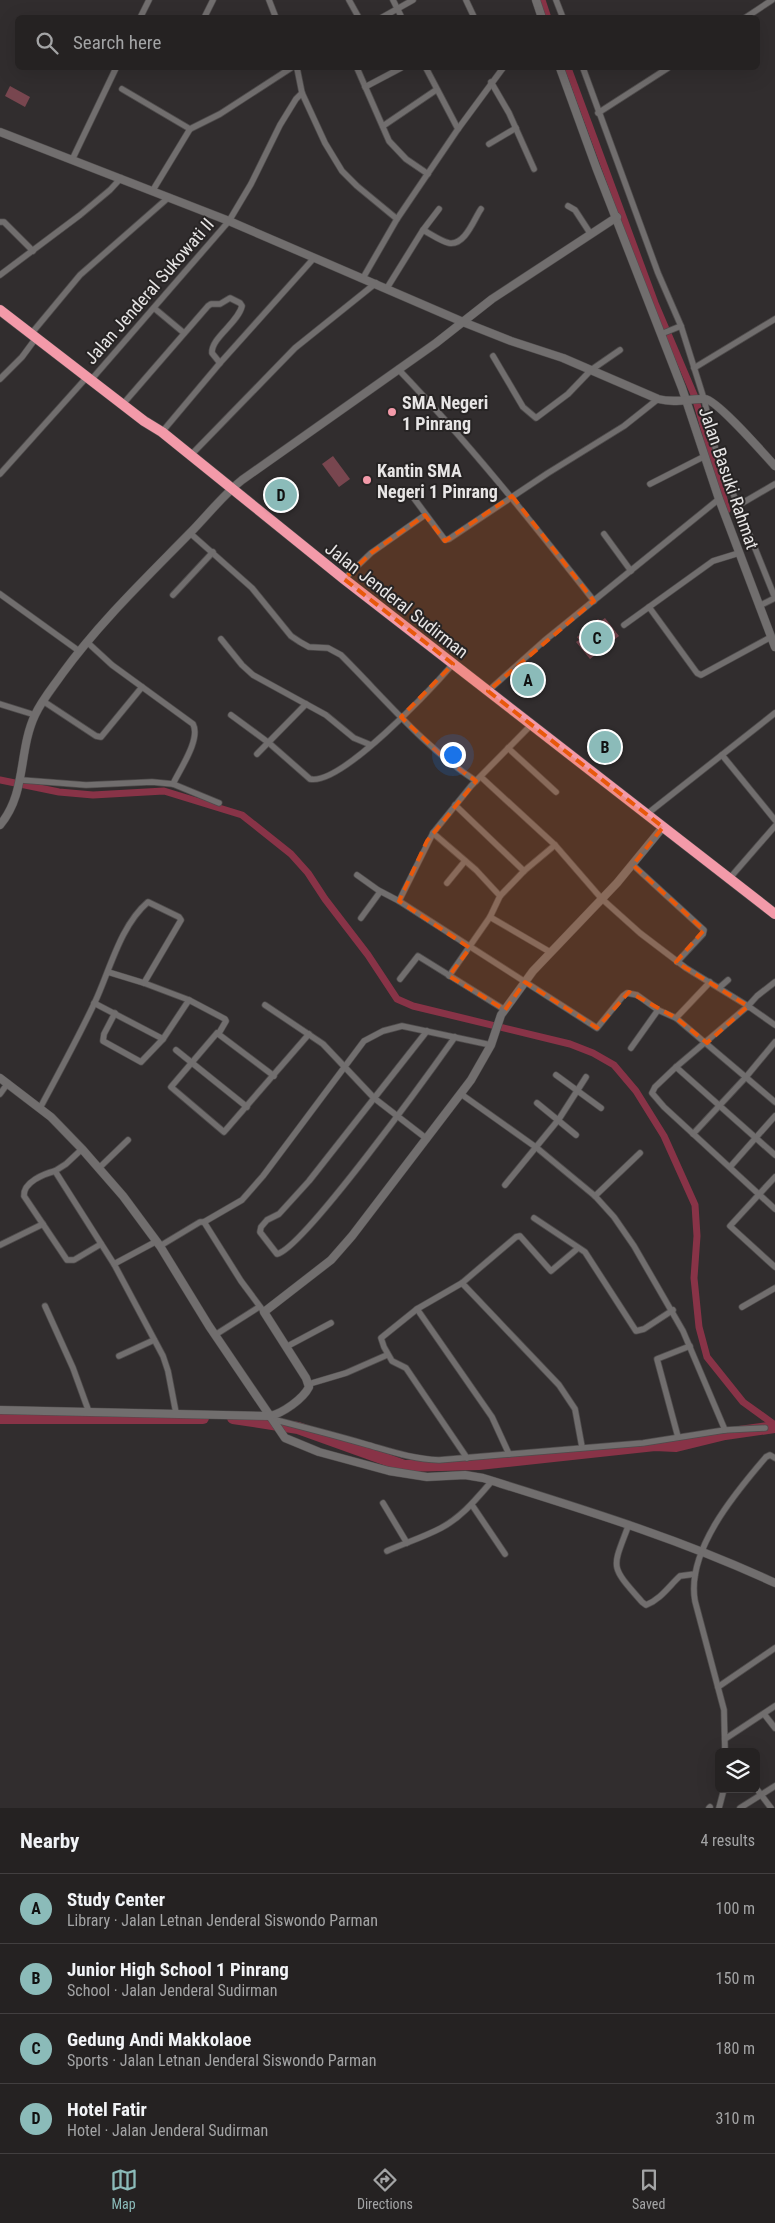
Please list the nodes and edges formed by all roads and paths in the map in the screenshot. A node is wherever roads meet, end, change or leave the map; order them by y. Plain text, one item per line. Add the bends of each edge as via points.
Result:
1 (149, 0) edge
2 (213, 0) edge
3 (269, 0) edge
4 (349, 0) edge
5 (393, 0) edge
6 (413, 0) edge
7 (466, 0) edge
8 (536, 0) edge
9 (556, 0) edge
10 (772, 0) edge
11 (398, 8) junction
12 (142, 15) edge
13 (206, 15) edge
14 (275, 15) edge
15 (357, 15) edge
16 (387, 15) edge
17 (401, 15) edge
18 (473, 15) edge
19 (541, 15) edge
20 (562, 15) edge
21 (750, 15) edge
22 (115, 70) edge
23 (288, 70) edge
24 (297, 70) edge
25 (358, 70) edge
26 (397, 70) edge
27 (427, 70) edge
28 (501, 70) edge
29 (561, 70) edge
30 (584, 70) edge
31 (665, 70) edge
32 (491, 82) junction
33 (365, 87) junction
34 (122, 89) dead end
35 (436, 90) junction
36 (302, 93) junction
37 (598, 113) junction
38 (383, 126) junction
39 (516, 128) junction
40 (190, 129) junction
41 (458, 129) junction
42 (0, 132) edge
43 (489, 144) dead end
44 (72, 160) junction
45 (534, 169) dead end
46 (428, 174) junction
47 (121, 178) junction
48 (152, 190) junction
49 (169, 197) junction
50 (568, 206) dead end
51 (439, 209) dead end
52 (481, 209) dead end
53 (617, 217) junction
54 (397, 219) junction
55 (229, 220) junction
56 (0, 222) edge
57 (423, 230) junction
58 (590, 233) junction
59 (33, 251) junction
60 (314, 258) junction
61 (0, 275) edge
62 (364, 278) junction
63 (376, 283) junction
64 (387, 288) junction
65 (154, 308) junction
66 (0, 310) edge
67 (775, 319) edge
68 (463, 322) junction
69 (679, 326) junction
70 (664, 332) junction
71 (184, 333) junction
72 (34, 336) junction
73 (620, 350) dead end
74 (494, 356) dead end
75 (220, 363) junction
76 (694, 368) junction
77 (398, 369) junction
78 (591, 370) junction
79 (0, 379) edge
80 (89, 379) junction
81 (658, 399) junction
82 (703, 399) junction
83 (690, 401) junction
84 (122, 404) junction
85 (162, 432) junction
86 (191, 455) junction
87 (705, 456) junction
88 (775, 466) edge
89 (0, 474) edge
90 (650, 484) dead end
91 (775, 484) edge
92 (231, 489) junction
93 (410, 493) dead end
94 (512, 496) junction
95 (719, 500) junction
96 (739, 505) junction
97 (425, 515) junction
98 (190, 533) junction
99 (604, 534) dead end
100 (213, 552) junction
101 (739, 553) junction
102 (631, 571) junction
103 (344, 579) junction
104 (0, 594) edge
105 (173, 595) dead end
106 (774, 599) edge
107 (594, 602) junction
108 (761, 605) junction
109 (649, 607) junction
110 (624, 625) dead end
111 (771, 637) junction
112 (221, 638) dead end
113 (87, 642) junction
114 (775, 647) edge
115 (79, 651) junction
116 (454, 664) junction
117 (142, 687) junction
118 (488, 691) junction
119 (43, 701) junction
120 (0, 704) edge
121 (306, 704) junction
122 (775, 713) edge
123 (35, 715) junction
124 (231, 715) dead end
125 (400, 717) junction
126 (532, 724) junction
127 (269, 743) junction
128 (372, 745) junction
129 (508, 748) junction
130 (257, 754) dead end
131 (722, 755) junction
132 (481, 777) junction
133 (23, 781) junction
134 (476, 782) junction
135 (173, 784) junction
136 (556, 792) dead end
137 (219, 803) dead end
138 (455, 805) junction
139 (647, 814) junction
140 (775, 820) edge
141 (0, 825) edge
142 (775, 826) edge
143 (664, 828) junction
144 (433, 833) junction
145 (554, 844) junction
146 (465, 860) junction
147 (632, 865) junction
148 (524, 871) junction
149 (357, 875) dead end
150 (729, 879) junction
151 (447, 883) dead end
152 (380, 892) junction
153 (500, 896) junction
154 (601, 898) junction
155 (399, 901) junction
156 (775, 914) edge
157 (490, 917) junction
158 (361, 918) dead end
159 (470, 948) junction
160 (550, 952) junction
161 (677, 962) junction
162 (108, 972) junction
163 (449, 976) junction
164 (400, 979) dead end
165 (728, 980) dead end
166 (524, 982) junction
167 (710, 982) junction
168 (775, 982) edge
169 (144, 983) junction
170 (720, 988) junction
171 (189, 1000) junction
172 (94, 1003) junction
173 (265, 1005) dead end
174 (748, 1006) junction
175 (504, 1010) junction
176 (658, 1010) junction
177 (116, 1013) junction
178 (676, 1018) junction
179 (775, 1025) edge
180 (427, 1031) junction
181 (219, 1033) junction
182 (309, 1034) junction
183 (455, 1037) junction
184 (162, 1039) junction
185 (775, 1042) edge
186 (492, 1043) junction
187 (707, 1043) junction
188 (631, 1048) dead end
189 (176, 1050) dead end
190 (192, 1062) junction
191 (344, 1066) junction
192 (676, 1068) junction
193 (556, 1075) dead end
194 (274, 1076) junction
195 (586, 1077) dead end
196 (0, 1078) edge
197 (746, 1078) junction
198 (8, 1083) junction
199 (577, 1091) junction
200 (0, 1094) edge
201 (460, 1094) junction
202 (374, 1098) junction
203 (775, 1102) edge
204 (537, 1103) dead end
205 (718, 1106) junction
206 (247, 1107) junction
207 (40, 1108) junction
208 (600, 1108) dead end
209 (397, 1116) junction
210 (775, 1116) edge
211 (559, 1119) junction
212 (693, 1134) junction
213 (576, 1135) dead end
214 (426, 1139) junction
215 (756, 1139) junction
216 (128, 1140) dead end
217 (537, 1148) junction
218 (82, 1149) junction
219 (640, 1154) dead end
220 (775, 1155) edge
221 (730, 1167) junction
222 (99, 1168) junction
223 (55, 1171) junction
224 (775, 1176) edge
225 (505, 1185) dead end
226 (758, 1194) junction
227 (595, 1196) junction
228 (775, 1209) edge
229 (534, 1218) dead end
230 (204, 1222) junction
231 (43, 1224) junction
232 (101, 1244) junction
233 (159, 1244) junction
234 (0, 1245) edge
235 (577, 1248) junction
236 (114, 1264) junction
237 (775, 1267) edge
238 (462, 1282) junction
239 (775, 1288) edge
240 (45, 1306) dead end
241 (742, 1307) dead end
242 (262, 1309) junction
243 (417, 1309) junction
244 (672, 1310) junction
245 (331, 1324) dead end
246 (215, 1335) junction
247 (154, 1340) junction
248 (690, 1346) junction
249 (286, 1347) junction
250 (388, 1355) junction
251 (119, 1356) dead end
252 (309, 1384) junction
253 (0, 1410) edge
254 (89, 1412) junction
255 (176, 1412) junction
256 (272, 1420) junction
257 (765, 1428) dead end
258 (725, 1430) junction
259 (678, 1437) junction
260 (582, 1448) junction
261 (510, 1454) junction
262 (772, 1456) edge
263 (467, 1458) junction
264 (492, 1481) junction
265 (383, 1503) dead end
266 (472, 1505) junction
267 (629, 1524) junction
268 (407, 1543) junction
269 (699, 1550) junction
270 (387, 1551) dead end
271 (505, 1554) dead end
272 (691, 1574) junction
273 (775, 1583) edge
274 (775, 1648) edge
275 (718, 1687) junction
276 (775, 1706) edge
277 (764, 1714) junction
278 (775, 1728) edge
279 (725, 1745) edge
280 (775, 1786) edge
281 (723, 1793) edge
282 (760, 1793) edge
283 (762, 1796) junction
284 (719, 1808) edge
285 (740, 1808) edge
286 (771, 1808) edge

1 - 12 street
2 - 13 street
3 - 14 street
4 - 15 street
5 - 11 street
6 - 11 street
7 - 18 street
8 - 19 street
9 - 20 street
10 - 21 street
11 - 16 street
11 - 17 street
22 - 44 street
23 - 40 street via 220,114
24 - 36 street
25 - 33 street
26 - 33 street
27 - 35 street
28 - 32 street
29 - 53 street, Jalan Basuki Rahmat
30 - 37 street
31 - 37 street
32 - 39 street
32 - 41 street
33 - 38 street
34 - 40 street
35 - 38 street
35 - 41 street
36 - 54 street via 325,144 342,171
36 - 55 street, Jalan Jenderal Sukowati II via 280,125
37 - 69 street
38 - 46 street via 391,144
39 - 43 street
39 - 45 street
40 - 48 street
41 - 46 street
42 - 44 street
44 - 47 street
46 - 54 street
47 - 48 street
47 - 59 street
48 - 49 street
49 - 55 street
49 - 72 street via 80,275
50 - 58 street via 575,210
51 - 57 street
52 - 57 street via 462,238 455,242
53 - 58 street
53 - 70 street, Jalan Basuki Rahmat
54 - 62 street
55 - 60 street
55 - 65 street, Jalan Jenderal Sukowati II
56 - 59 street via 4,222
57 - 64 street
58 - 68 street
59 - 61 street
60 - 62 street
60 - 75 street
62 - 63 street
63 - 64 street
63 - 86 street via 296,348
64 - 68 street
65 - 71 street
65 - 80 street, Jalan Jenderal Sukowati II
66 - 72 highway, Jalan Jenderal Sudirman
67 - 76 street
68 - 77 street
68 - 78 street
69 - 70 street
69 - 76 street
70 - 83 street, Jalan Basuki Rahmat
71 - 75 street via 211,304 220,304 230,298 240,303 238,317 212,350
71 - 84 street
72 - 79 street via 22,357
72 - 80 highway, Jalan Jenderal Sudirman
73 - 78 street
74 - 78 street via 523,407 534,418 543,415 568,394
75 - 85 street
76 - 82 street
77 - 92 street
77 - 94 street
78 - 81 street
80 - 84 highway, Jalan Jenderal Sudirman
80 - 89 street, Jalan Jenderal Sukowati II
81 - 83 street
81 - 94 street via 633,420
82 - 83 street
82 - 88 street via 721,410
82 - 96 street via 716,451
83 - 87 street, Jalan Basuki Rahmat
84 - 85 highway, Jalan Jenderal Sudirman
85 - 86 highway, Jalan Jenderal Sudirman
86 - 92 highway, Jalan Jenderal Sudirman
87 - 90 street
87 - 95 street, Jalan Basuki Rahmat
91 - 96 street
92 - 98 street
92 - 103 highway, Jalan Jenderal Sudirman
93 - 97 street
94 - 97 street via 445,540
94 - 107 street
95 - 101 street, Jalan Basuki Rahmat
95 - 102 street
96 - 106 street
97 - 103 street via 371,554
98 - 100 street
98 - 113 street
99 - 102 street
100 - 105 street
100 - 125 street via 252,588 291,636 310,647 338,652
101 - 108 street, Jalan Basuki Rahmat
101 - 109 street via 713,561
102 - 107 street
103 - 116 highway, Jalan Jenderal Sudirman
104 - 115 street
106 - 108 street
107 - 118 street
108 - 111 street, Jalan Basuki Rahmat
109 - 110 street
109 - 111 street via 701,675
111 - 114 street, Jalan Basuki Rahmat
112 - 121 street via 253,675
113 - 115 street
113 - 117 street
115 - 119 street
116 - 118 highway, Jalan Jenderal Sudirman
116 - 125 street
117 - 119 street via 101,737
117 - 135 street via 193,724 196,731 194,742
118 - 126 highway, Jalan Jenderal Sudirman
119 - 123 street
120 - 123 street
121 - 127 street
121 - 128 street via 326,715 354,738
122 - 131 street
123 - 133 street via 24,750
124 - 127 street
125 - 128 street
125 - 134 street via 444,759
126 - 129 street
126 - 139 highway, Jalan Jenderal Sudirman
127 - 128 street via 315,780 338,771
127 - 130 street
129 - 132 street
129 - 136 street
131 - 139 street
131 - 140 street
132 - 134 street
132 - 145 street
133 - 135 street via 86,785
133 - 141 street
134 - 138 street
135 - 137 street
138 - 144 street
138 - 148 street
139 - 143 highway, Jalan Jenderal Sudirman
142 - 150 street
143 - 147 street
143 - 150 highway, Jalan Jenderal Sudirman
144 - 146 street
144 - 155 street
145 - 148 street
145 - 154 street
146 - 151 street
146 - 153 street
147 - 154 street
147 - 161 street via 704,930
148 - 153 street
149 - 152 street
150 - 156 highway, Jalan Jenderal Sudirman
152 - 155 street
152 - 158 street
153 - 157 street
154 - 160 street
154 - 161 street
155 - 159 street
157 - 159 street
157 - 160 street
159 - 163 street
159 - 166 street
160 - 166 street
161 - 167 street
162 - 169 street
162 - 169 street via 133,919 148,902 179,916 180,920
162 - 172 street
163 - 164 street via 418,956
163 - 175 street
165 - 170 street
166 - 175 street
166 - 176 street via 597,1028 627,993 636,995
167 - 170 street
167 - 178 street
168 - 174 street
169 - 171 street
170 - 174 street
171 - 181 street via 225,1019
171 - 184 street
172 - 177 street
172 - 207 street
173 - 182 street
174 - 179 street
174 - 187 street
175 - 186 street
176 - 178 street
176 - 188 street
177 - 184 street
177 - 184 street via 102,1041 134,1060 141,1062
178 - 187 street
180 - 183 street
180 - 191 street via 402,1026 373,1035
180 - 202 street
181 - 190 street
181 - 194 street
182 - 191 street
182 - 194 street
183 - 186 street
183 - 209 street
185 - 197 street
186 - 201 street
187 - 192 street
187 - 197 street
189 - 190 street
190 - 206 street
190 - 206 street via 171,1087 186,1102 224,1132
191 - 202 street
191 - 230 street via 242,1200
192 - 205 street
192 - 212 street via 655,1087 653,1096
193 - 199 street
194 - 206 street
195 - 199 street
196 - 198 street
197 - 203 street
197 - 205 street
198 - 200 street
198 - 207 street
199 - 208 street
199 - 211 street
201 - 214 street
201 - 217 street
202 - 209 street
202 - 209 street via 290,1204 261,1227 260,1232 277,1254 308,1228
204 - 211 street
205 - 212 street
205 - 215 street
207 - 218 street
209 - 214 street
210 - 215 street
211 - 213 street
211 - 217 street
212 - 221 street
214 - 242 street via 331,1260
215 - 220 street
215 - 221 street
216 - 222 street
217 - 225 street
217 - 227 street
218 - 222 street
218 - 223 street
219 - 227 street
221 - 226 street
222 - 233 street
223 - 231 street via 42,1176 24,1192
223 - 232 street
224 - 226 street
226 - 228 street
226 - 237 street via 730,1226
227 - 244 street via 634,1246
229 - 235 street
230 - 233 street
230 - 242 street
231 - 232 street via 70,1261
231 - 234 street
232 - 236 street
233 - 236 street
233 - 246 street
235 - 238 street via 551,1271 520,1236
235 - 244 street via 588,1256 636,1332
236 - 247 street
238 - 243 street
238 - 260 street via 565,1393 575,1409
239 - 241 street
240 - 254 street
242 - 246 street
242 - 249 street
243 - 250 street via 382,1335
243 - 261 street via 492,1417
244 - 248 street
245 - 249 street
246 - 256 street
247 - 251 street
247 - 255 street via 167,1366
248 - 258 street
248 - 259 street via 657,1359
249 - 252 street
250 - 252 street via 346,1374
250 - 263 street via 392,1361 406,1368
252 - 256 street via 300,1397
253 - 254 street
254 - 255 street
255 - 256 street
256 - 263 street via 420,1460
256 - 264 street via 286,1438 319,1452 388,1471 427,1477 474,1475
257 - 258 street
258 - 259 street
259 - 260 street
260 - 261 street
261 - 263 street
262 - 269 street via 746,1481
264 - 266 street
264 - 267 street
265 - 268 street
266 - 268 street via 442,1528
266 - 271 street
267 - 269 street
267 - 272 street via 615,1563 617,1571 642,1602 646,1605 652,1603 680,1576
268 - 270 street
269 - 272 street
269 - 273 street
272 - 275 street
274 - 275 street
275 - 279 street via 724,1710
276 - 277 street
277 - 278 street
277 - 279 street
280 - 283 street
281 - 284 street
282 - 283 street
283 - 285 street
283 - 286 street

